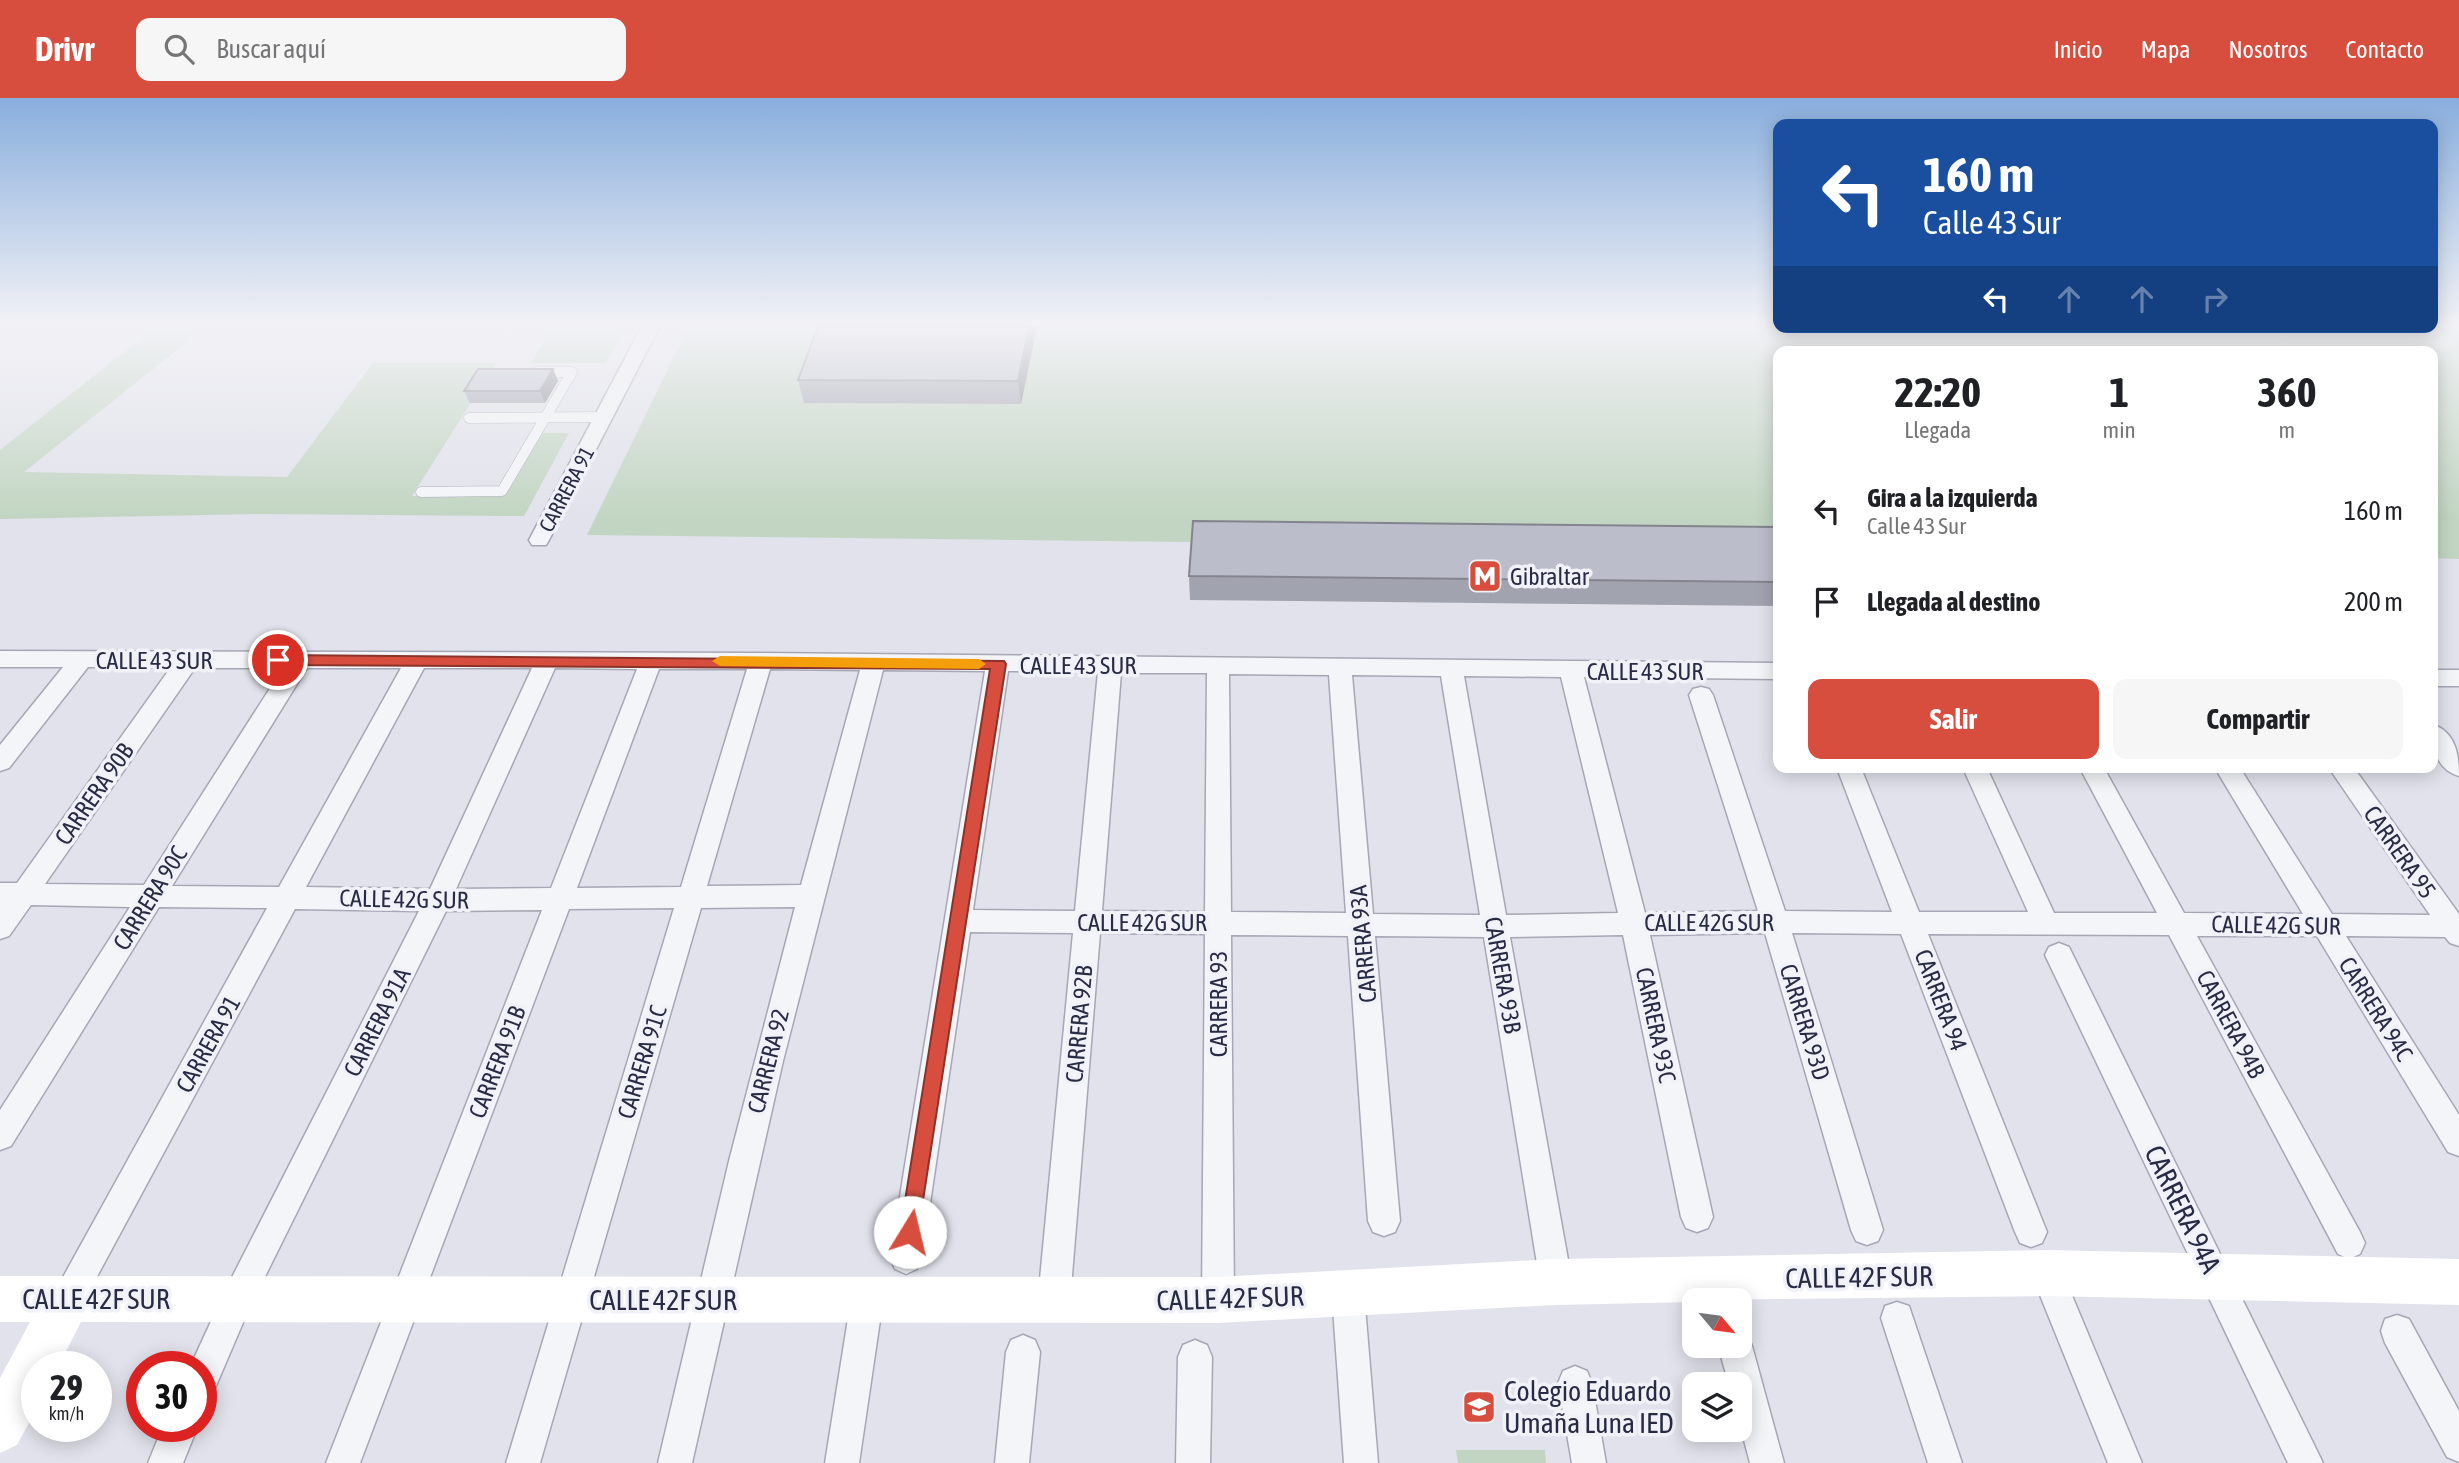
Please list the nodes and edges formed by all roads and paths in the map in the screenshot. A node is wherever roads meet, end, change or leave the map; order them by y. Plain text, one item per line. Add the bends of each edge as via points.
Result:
1 (562, 390) edge
2 (618, 390) edge
3 (604, 417) junction
4 (469, 418) dead end
5 (545, 418) junction
6 (421, 492) dead end
7 (539, 540) dead end
8 (0, 659) edge
9 (80, 660) junction
10 (188, 660) junction
11 (300, 660) junction
12 (417, 660) junction
13 (547, 661) junction
14 (651, 661) junction
15 (761, 661) junction
16 (874, 662) junction
17 (998, 664) junction
18 (1110, 665) junction
19 (1218, 666) junction
20 (1340, 667) junction
21 (1451, 668) junction
22 (1571, 670) junction
23 (1773, 671) edge
24 (2438, 678) edge
25 (2459, 678) edge
26 (1700, 695) dead end
27 (2438, 741) edge
28 (0, 762) edge
29 (2459, 767) edge
30 (1851, 773) edge
31 (1977, 773) edge
32 (2095, 773) edge
33 (2230, 773) edge
34 (2345, 773) edge
35 (12, 894) edge
36 (809, 896) junction
37 (691, 897) junction
38 (150, 898) junction
39 (289, 898) junction
40 (438, 900) junction
41 (560, 900) junction
42 (958, 921) junction
43 (1775, 922) junction
44 (1088, 923) junction
45 (1218, 923) junction
46 (1634, 923) junction
47 (1912, 923) junction
48 (2046, 923) junction
49 (2177, 924) junction
50 (1362, 925) junction
51 (1495, 926) junction
52 (2325, 926) junction
53 (0, 928) edge
54 (2457, 929) edge
55 (2059, 956) dead end
56 (0, 1136) edge
57 (2459, 1142) edge
58 (1697, 1217) dead end
59 (1384, 1221) dead end
60 (1867, 1230) dead end
61 (2349, 1243) dead end
62 (2039, 1252) junction
63 (906, 1258) dead end
64 (2216, 1277) junction
65 (1556, 1282) junction
66 (2459, 1282) edge
67 (1348, 1294) junction
68 (0, 1299) edge
69 (571, 1299) junction
70 (68, 1300) junction
71 (237, 1300) junction
72 (406, 1300) junction
73 (710, 1300) junction
74 (867, 1300) junction
75 (1054, 1300) junction
76 (1218, 1300) junction
77 (1897, 1318) dead end
78 (2396, 1331) dead end
79 (214, 1351) edge
80 (1023, 1352) dead end
81 (1195, 1357) dead end
82 (1738, 1358) edge
83 (1574, 1383) dead end
84 (0, 1428) edge
85 (174, 1442) edge
86 (2459, 1446) edge
87 (165, 1463) edge
88 (343, 1463) edge
89 (523, 1463) edge
90 (675, 1463) edge
91 (842, 1463) edge
92 (1012, 1463) edge
93 (1193, 1463) edge
94 (1361, 1463) edge
95 (1589, 1463) edge
96 (1767, 1463) edge
97 (1945, 1463) edge
98 (2125, 1463) edge
99 (2306, 1463) edge

1 - 5 lane
2 - 3 street, CARRERA 91
3 - 5 lane
3 - 7 street, CARRERA 91
4 - 5 lane
5 - 6 lane via 502,491
8 - 9 street, CALLE 43 SUR
9 - 10 street, CALLE 43 SUR
9 - 28 street
10 - 11 street, CALLE 43 SUR
10 - 35 street, CARRERA 90B
11 - 12 street, CALLE 43 SUR
11 - 38 street, CARRERA 90C
12 - 13 street, CALLE 43 SUR
12 - 39 street, CARRERA 91
13 - 14 street, CALLE 43 SUR
13 - 40 street, CARRERA 91A
14 - 15 street, CALLE 43 SUR
14 - 41 street, CARRERA 91B
15 - 16 street, CALLE 43 SUR
15 - 37 street, CARRERA 91C
16 - 17 street, CALLE 43 SUR
16 - 36 street, CARRERA 92
17 - 18 street, CALLE 43 SUR
17 - 42 street
18 - 19 street, CALLE 43 SUR
18 - 44 street, CARRERA 92B
19 - 20 street, CALLE 43 SUR
19 - 45 street, CARRERA 93
20 - 21 street, CALLE 43 SUR
20 - 50 street, CARRERA 93A
21 - 22 street, CALLE 43 SUR
21 - 51 street, CARRERA 93B
22 - 23 street, CALLE 43 SUR
22 - 46 street, CARRERA 93C
24 - 25 street
26 - 43 street, CARRERA 93D
27 - 29 street
30 - 47 street, CARRERA 94
31 - 48 street
32 - 49 street, CARRERA 94B
33 - 52 street, CARRERA 94C
34 - 54 street, CARRERA 95
35 - 38 street, CALLE 42G SUR
35 - 53 street, CARRERA 90B
36 - 37 street, CALLE 42G SUR
36 - 73 street, CARRERA 92
37 - 41 street, CALLE 42G SUR
37 - 69 street, CARRERA 91C
38 - 39 street, CALLE 42G SUR
38 - 56 street, CARRERA 90C
39 - 40 street, CALLE 42G SUR
39 - 70 street, CARRERA 91
40 - 41 street, CALLE 42G SUR
40 - 71 street, CARRERA 91A
41 - 72 street, CARRERA 91B
42 - 44 street, CALLE 42G SUR
42 - 63 street
43 - 46 street, CALLE 42G SUR
43 - 47 street, CALLE 42G SUR
43 - 60 street, CARRERA 93D
44 - 45 street, CALLE 42G SUR
44 - 75 street, CARRERA 92B
45 - 50 street, CALLE 42G SUR
45 - 76 street, CARRERA 93
46 - 51 street, CALLE 42G SUR
46 - 58 street, CARRERA 93C
47 - 48 street, CALLE 42G SUR
47 - 62 street, CARRERA 94
48 - 49 street, CALLE 42G SUR
49 - 52 street, CALLE 42G SUR
49 - 61 street, CARRERA 94B
50 - 51 street, CALLE 42G SUR
50 - 59 street, CARRERA 93A
51 - 65 street, CARRERA 93B
52 - 54 street, CALLE 42G SUR
52 - 57 street, CARRERA 94C
55 - 64 street, CARRERA 94A
62 - 64 street, CALLE 42F SUR
62 - 65 street, CALLE 42F SUR
62 - 98 street, CARRERA 94
64 - 66 street, CALLE 42F SUR
64 - 99 street, CARRERA 94A
65 - 67 street, CALLE 42F SUR
67 - 76 street, CALLE 42F SUR
67 - 94 street
68 - 70 street, CALLE 42F SUR
69 - 72 street, CALLE 42F SUR
69 - 73 street, CALLE 42F SUR
69 - 89 street, CARRERA 91C
70 - 71 street, CALLE 42F SUR
70 - 84 street, CARRERA 91
71 - 72 street, CALLE 42F SUR
71 - 79 street, CARRERA 91A
72 - 88 street, CARRERA 91B
73 - 74 street, CALLE 42F SUR
73 - 90 street, CARRERA 92
74 - 75 street, CALLE 42F SUR
74 - 91 street
75 - 76 street, CALLE 42F SUR
77 - 97 street
78 - 86 street
80 - 92 street
81 - 93 street
82 - 96 street
83 - 95 street
85 - 87 street

